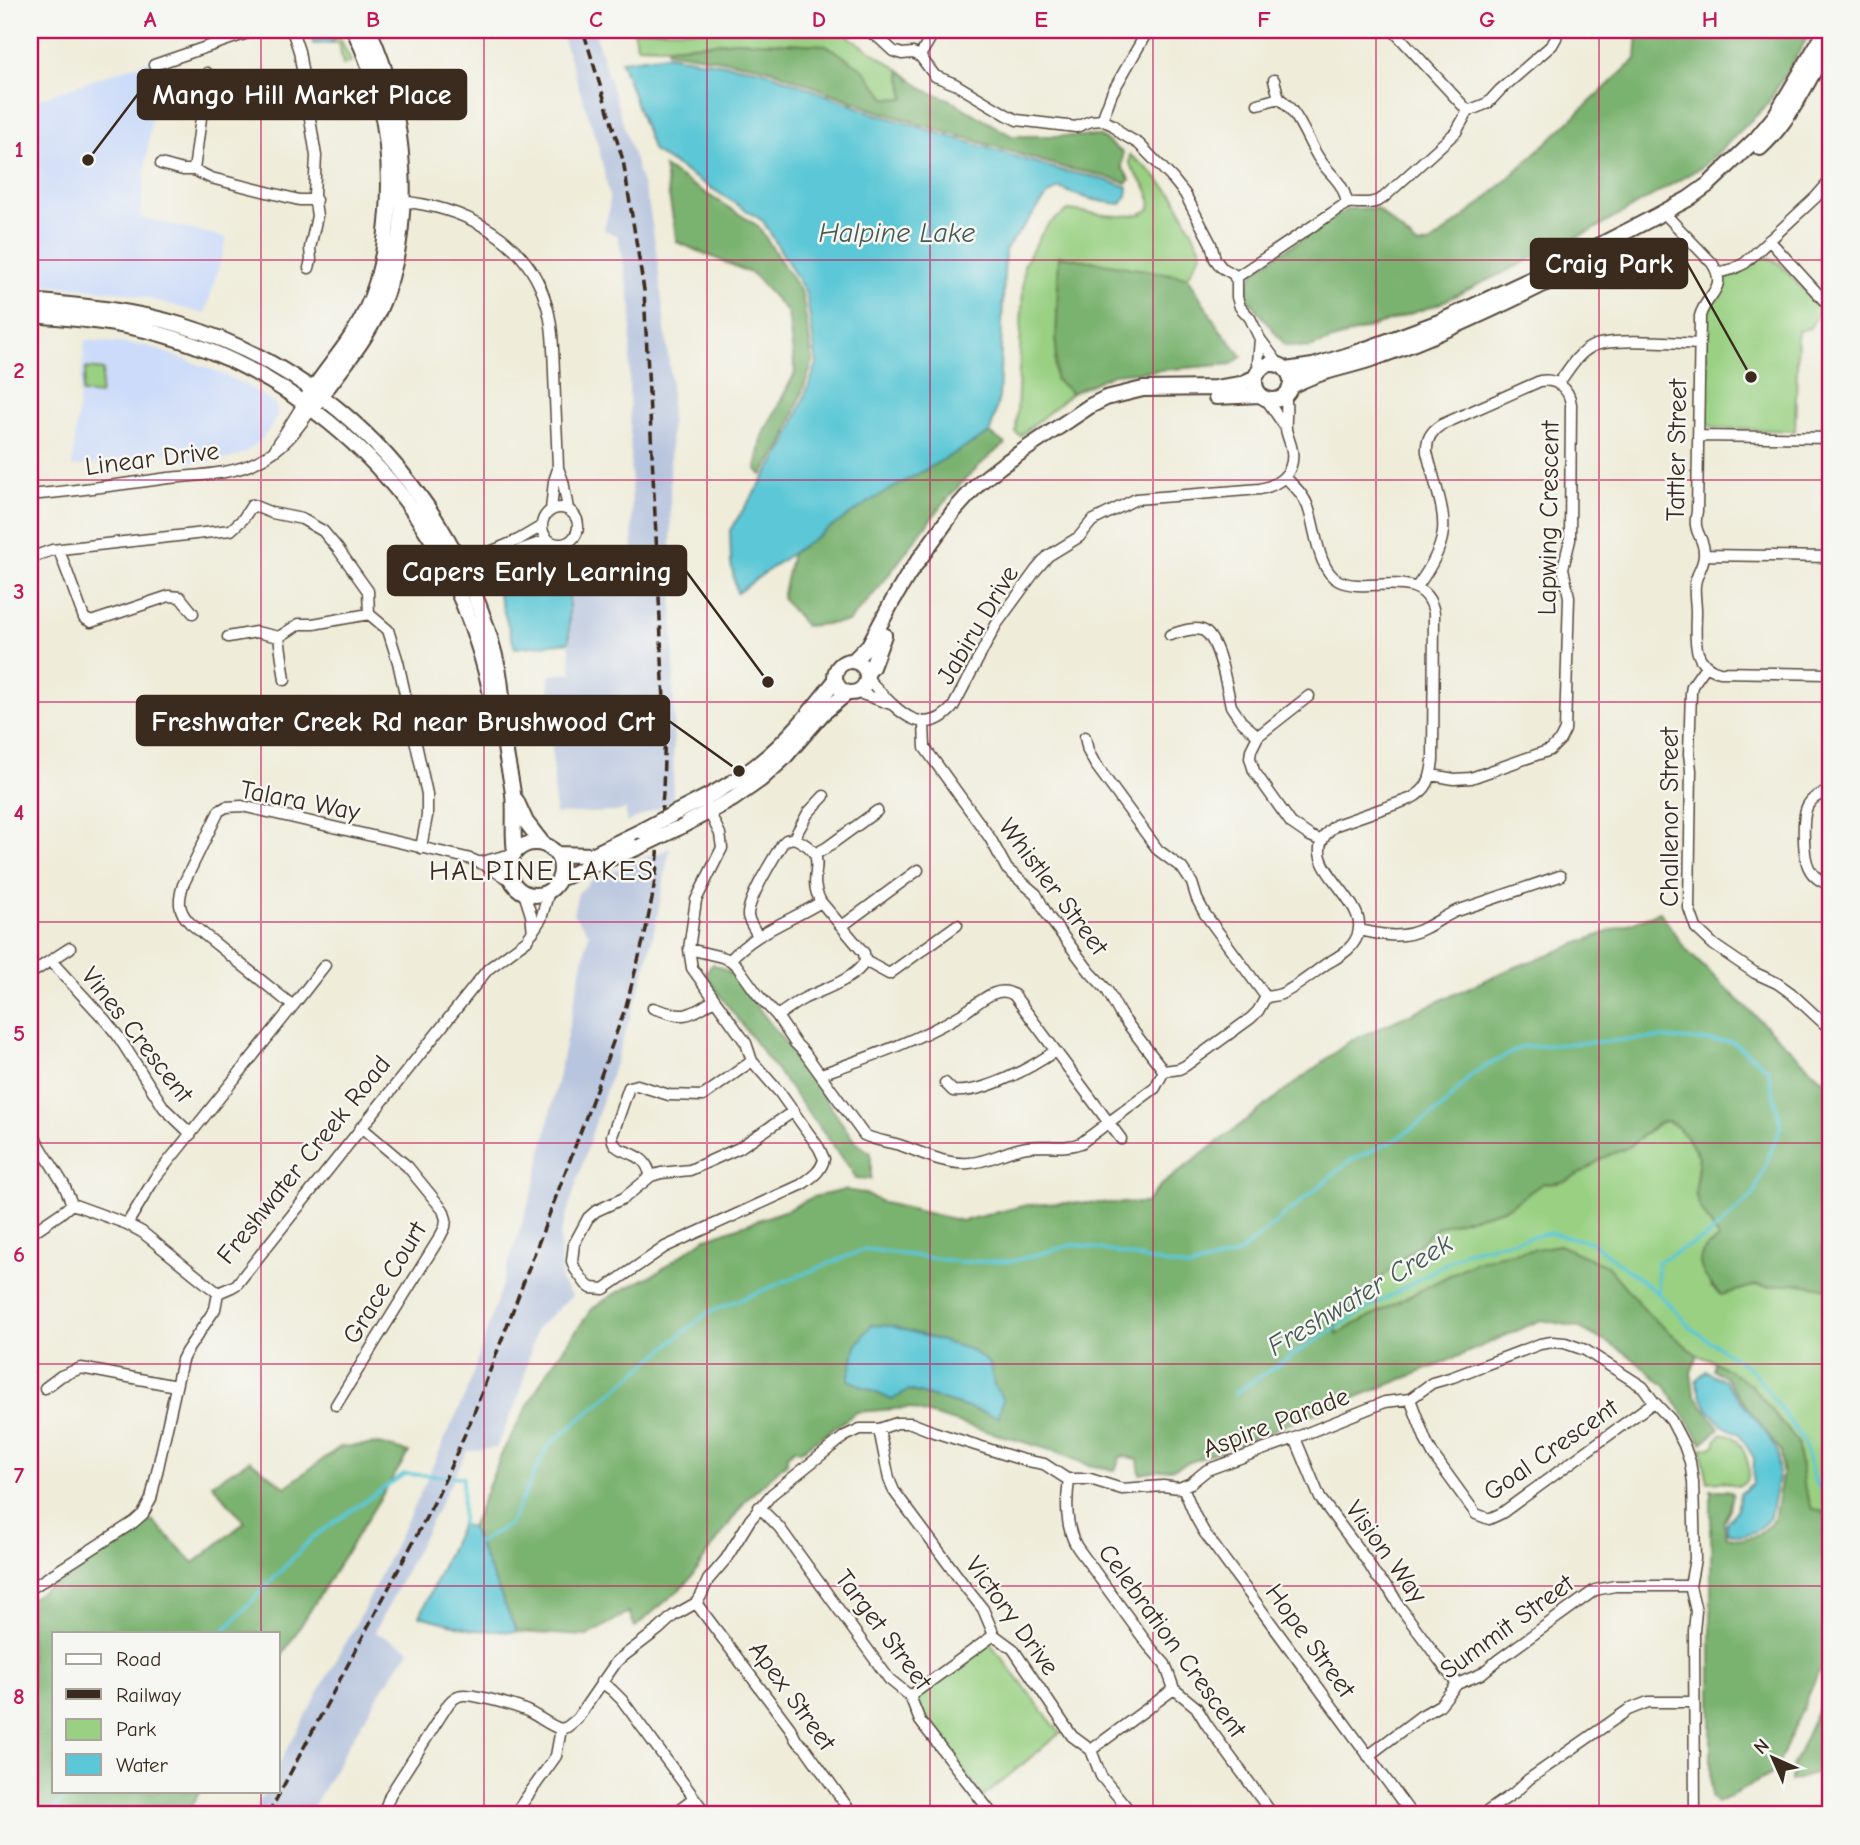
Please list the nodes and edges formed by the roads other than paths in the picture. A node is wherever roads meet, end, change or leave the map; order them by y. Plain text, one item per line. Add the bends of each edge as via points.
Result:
1 (256, 30) edge
2 (292, 30) edge
3 (354, 30) edge
4 (369, 30) edge
5 (867, 30) edge
6 (935, 30) edge
7 (1148, 30) edge
8 (1393, 30) edge
9 (1558, 30) edge
10 (1826, 30) edge
11 (1830, 42) edge
12 (920, 56) junction
13 (154, 65) dead end
14 (207, 73) dead end
15 (1274, 80) dead end
16 (1279, 97) junction
17 (1258, 104) dead end
18 (1468, 111) junction
19 (1102, 120) junction
20 (161, 164) dead end
21 (194, 170) junction
22 (1830, 181) edge
23 (316, 200) junction
24 (396, 201) junction
25 (1347, 203) junction
26 (1666, 215) junction
27 (1769, 240) junction
28 (309, 268) dead end
29 (1717, 274) junction
30 (1236, 278) junction
31 (30, 301) edge
32 (1830, 307) edge
33 (30, 315) edge
34 (1260, 339) junction
35 (1700, 344) junction
36 (1283, 368) junction
37 (1258, 374) junction
38 (1559, 384) junction
39 (1288, 391) junction
40 (317, 393) junction
41 (1263, 397) junction
42 (307, 407) junction
43 (1286, 428) junction
44 (1698, 436) junction
45 (1830, 438) edge
46 (558, 468) junction
47 (1285, 477) junction
48 (30, 495) edge
49 (568, 509) junction
50 (551, 510) junction
51 (542, 526) junction
52 (548, 540) junction
53 (59, 550) junction
54 (1705, 555) junction
55 (1830, 557) edge
56 (30, 558) edge
57 (458, 575) junction
58 (1416, 588) junction
59 (193, 612) dead end
60 (369, 614) junction
61 (1170, 635) dead end
62 (228, 637) dead end
63 (279, 637) junction
64 (853, 661) junction
65 (1706, 666) junction
66 (1830, 674) edge
67 (867, 675) junction
68 (285, 680) dead end
69 (835, 681) junction
70 (852, 693) junction
71 (1309, 696) dead end
72 (891, 704) junction
73 (924, 722) junction
74 (1258, 736) junction
75 (1085, 737) dead end
76 (1432, 775) junction
77 (1830, 792) edge
78 (514, 796) junction
79 (824, 796) dead end
80 (706, 805) junction
81 (877, 811) dead end
82 (794, 838) junction
83 (1322, 841) junction
84 (543, 844) junction
85 (421, 848) junction
86 (514, 854) junction
87 (557, 854) junction
88 (815, 854) junction
89 (482, 862) junction
90 (918, 870) dead end
91 (1560, 876) dead end
92 (560, 878) junction
93 (511, 880) junction
94 (1830, 886) edge
95 (549, 891) junction
96 (524, 893) junction
97 (821, 902) junction
98 (957, 925) dead end
99 (842, 926) junction
100 (1360, 930) junction
101 (533, 932) junction
102 (758, 936) junction
103 (70, 948) dead end
104 (689, 949) junction
105 (730, 960) junction
106 (51, 961) junction
107 (865, 961) junction
108 (325, 965) dead end
109 (33, 972) dead end
110 (1266, 998) junction
111 (714, 1000) junction
112 (293, 1006) junction
113 (653, 1008) dead end
114 (777, 1017) junction
115 (1830, 1029) edge
116 (1055, 1051) junction
117 (752, 1061) junction
118 (1164, 1071) junction
119 (821, 1074) junction
120 (945, 1083) dead end
121 (794, 1111) junction
122 (1109, 1123) junction
123 (361, 1127) junction
124 (30, 1130) edge
125 (191, 1133) junction
126 (1121, 1139) dead end
127 (651, 1175) junction
128 (72, 1204) junction
129 (128, 1224) junction
130 (30, 1234) edge
131 (218, 1293) junction
132 (176, 1386) junction
133 (46, 1388) dead end
134 (1410, 1399) junction
135 (1654, 1402) junction
136 (336, 1405) dead end
137 (879, 1429) junction
138 (1295, 1438) junction
139 (1069, 1480) junction
140 (1183, 1487) junction
141 (760, 1507) junction
142 (1690, 1586) junction
143 (30, 1589) edge
144 (696, 1603) junction
145 (994, 1635) junction
146 (601, 1682) junction
147 (1457, 1684) junction
148 (1174, 1689) junction
149 (911, 1696) junction
150 (1694, 1702) junction
151 (561, 1729) junction
152 (1091, 1750) junction
153 (1368, 1756) junction
154 (694, 1798) junction
155 (383, 1815) edge
156 (514, 1815) edge
157 (671, 1815) edge
158 (707, 1815) edge
159 (853, 1815) edge
160 (993, 1815) edge
161 (1132, 1815) edge
162 (1273, 1815) edge
163 (1412, 1815) edge
164 (1482, 1815) edge
165 (1695, 1815) edge

1 - 13 street
2 - 23 street via 316,156
3 - 24 main road via 381,106
4 - 24 main road via 396,115 401,151
5 - 12 street via 893,51
6 - 12 street
7 - 19 street
8 - 18 street
9 - 18 street via 1552,45 1492,99
10 - 26 main road via 1766,128 1709,184
11 - 26 main road via 1775,133 1706,198
12 - 19 street via 935,76 1017,120 1076,127
14 - 21 street
15 - 16 street
16 - 17 street
16 - 25 street via 1294,112 1318,158 1343,187
18 - 25 street via 1457,132 1382,198 1368,204
19 - 30 street via 1145,149 1173,179 1185,194 1217,263
20 - 21 street
21 - 23 street via 299,200
22 - 27 street
23 - 28 street
24 - 40 main road via 395,262 383,303 369,330
24 - 46 street via 432,206 483,225 507,241 529,265 549,315
25 - 30 street
26 - 29 street
26 - 36 main road via 1439,322 1313,366
26 - 39 main road via 1560,276 1461,324 1378,357 1310,377
27 - 29 street via 1737,268
27 - 32 street
29 - 35 street, Tattler Street via 1716,290 1701,311
30 - 34 street via 1239,304
31 - 40 main road via 117,310 181,325 250,353
33 - 42 main road via 114,324 186,342 251,369
34 - 36 street
34 - 37 street
35 - 38 street via 1598,344 1581,354
35 - 44 street, Tattler Street
36 - 37 main road via 1269,365
36 - 39 main road via 1291,381
37 - 41 main road via 1256,387
37 - 64 main road via 1241,384 1216,388 1154,388 1115,395 1090,406 1002,465 953,512 903,584 869,645
38 - 58 street, Lapwing Crescent via 1540,381 1441,425 1429,436 1427,452 1444,527 1434,561
38 - 76 street, Lapwing Crescent via 1571,404 1570,540 1563,568 1569,597 1565,730 1550,750 1471,778
39 - 41 main road via 1276,400
39 - 43 street
40 - 42 main road
40 - 57 main road via 361,429 405,477 429,509
41 - 43 street
41 - 67 main road via 1148,397 1116,403 1085,418 1007,471 974,501 933,553 901,602
42 - 48 street, Linear Drive via 275,450 233,470
42 - 57 main road via 354,444 392,484
43 - 47 street via 1292,452
44 - 45 street
44 - 54 street, Tattler Street via 1695,528
46 - 49 street
46 - 50 street
47 - 58 street via 1308,507 1322,559 1333,577 1348,584
47 - 73 street, Jabiru Drive via 1260,489 1136,499 1092,521 1079,537 1042,562 996,625 953,707 938,720
49 - 50 street
49 - 52 street via 576,517 577,534 563,544
50 - 51 street
51 - 52 street
51 - 57 street
52 - 57 street
53 - 56 street
53 - 59 street via 84,618 91,622 170,596 180,597
53 - 60 street via 231,530 252,505 302,519 323,531 368,591
54 - 55 street
54 - 65 street, Tattler Street via 1694,589 1696,650
57 - 78 main road via 490,636 499,671
58 - 76 street via 1430,600 1434,619
60 - 63 street via 299,624
60 - 85 street via 388,631 407,696 427,794
61 - 74 street via 1199,629 1210,635 1231,706
62 - 63 street via 256,632
63 - 68 street
64 - 67 main road via 862,665
64 - 69 main road via 838,667
65 - 66 street via 1720,672
65 - 115 street, Challenor Street via 1691,692 1691,918 1704,937 1784,988
67 - 70 main road via 864,687
67 - 72 street
69 - 70 main road via 840,689
69 - 80 main road via 768,756
70 - 72 street
70 - 80 main road via 822,714 760,780 733,799
71 - 74 street
72 - 73 street
73 - 118 street, Whistler Street via 925,748 990,838 1003,864 1036,894
74 - 83 street via 1251,750 1254,771 1291,822
75 - 110 street via 1095,764 1158,850 1182,869 1200,907
76 - 83 street via 1417,796 1336,825
77 - 94 street via 1807,807 1804,853 1810,871
78 - 84 main road
78 - 86 main road
79 - 82 street
80 - 87 main road, bridge via 677,812 592,855
80 - 92 main road, bridge via 676,829
80 - 104 street via 722,848 696,901
81 - 88 street
82 - 88 street
82 - 102 street via 782,844 756,889 748,915
83 - 100 street via 1323,864 1357,912
84 - 86 main road via 528,844
84 - 87 main road
85 - 89 street, Talara Way
85 - 112 street, Talara Way via 242,806 219,811 183,885 180,911
86 - 89 street, Talara Way
86 - 93 main road via 509,864
87 - 92 main road
88 - 97 street via 814,885
89 - 93 street, Talara Way
90 - 99 street
91 - 100 street via 1454,912 1405,935
92 - 95 main road
93 - 96 main road
95 - 96 main road
95 - 101 street, Freshwater Creek Road
96 - 101 street
97 - 99 street
97 - 102 street
98 - 107 street via 889,974
99 - 107 street via 864,953
100 - 110 street via 1348,950 1283,993
101 - 123 street, Freshwater Creek Road via 524,944 488,969
102 - 105 street
103 - 106 street, Vines Crescent
104 - 105 street
104 - 111 street via 694,972
105 - 114 street
106 - 109 street, Vines Crescent
106 - 125 street, Vines Crescent via 118,1036 164,1108
107 - 114 street via 859,970
108 - 112 street
110 - 118 street via 1251,1018 1192,1061
111 - 113 street via 686,1016
111 - 117 street via 746,1044
112 - 125 street
114 - 119 street
116 - 119 street via 1014,995 999,991 896,1048
116 - 120 street via 1029,1068 970,1091 953,1091
116 - 122 street
117 - 121 street
117 - 127 street via 703,1096 669,1095 637,1084 629,1087 612,1142 641,1158
118 - 122 street via 1155,1088
119 - 122 street via 864,1135 954,1163 982,1162 1031,1146 1071,1147
121 - 127 street via 739,1148 690,1170
121 - 127 street via 824,1159 820,1171 789,1191 666,1247 612,1285 591,1288 579,1278 572,1261 580,1230 596,1211 624,1198
122 - 126 street
123 - 131 street, Freshwater Creek Road via 237,1284
123 - 136 street, Grace Court via 408,1167 446,1219 440,1237
124 - 128 street
125 - 129 street via 155,1178
128 - 129 street
128 - 130 street
129 - 131 street
131 - 132 street, Freshwater Creek Road via 212,1313 182,1360
132 - 133 street via 81,1368
132 - 143 street, Freshwater Creek Road via 151,1499 142,1514
134 - 135 street, Aspire Parade via 1432,1383 1540,1344 1559,1342 1579,1347 1637,1382
134 - 135 street, Goal Crescent via 1434,1456 1476,1514 1489,1519
134 - 138 street, Aspire Parade via 1385,1402
135 - 142 street, Aspire Parade via 1673,1424 1693,1472 1696,1559
137 - 139 street, Aspire Parade via 911,1423 1044,1464
137 - 141 street, Aspire Parade via 849,1434 780,1486
137 - 145 street, Victory Drive via 894,1491 984,1609
138 - 140 street, Aspire Parade via 1207,1470
138 - 147 street, Vision Way via 1320,1498
139 - 140 street, Aspire Parade via 1090,1479 1122,1489
139 - 148 street, Celebration Crescent via 1068,1521 1073,1541 1165,1664
140 - 153 street, Hope Street via 1203,1532
141 - 144 street, Aspire Parade
141 - 149 street, Target Street via 889,1679
142 - 147 street, Summit Street via 1595,1590 1485,1672
142 - 150 street, Aspire Parade via 1696,1611
144 - 146 street, Aspire Parade via 620,1658
144 - 159 street, Apex Street
145 - 149 street
145 - 152 street, Victory Drive via 1015,1652 1072,1736
146 - 151 street, Aspire Parade via 577,1719
146 - 154 street via 622,1700
147 - 153 street, Summit Street via 1440,1705
148 - 152 street
148 - 162 street, Celebration Crescent via 1196,1707
149 - 160 street, Target Street via 920,1721
150 - 164 street via 1648,1702 1628,1710
150 - 165 street, Aspire Parade
151 - 155 street via 519,1707 471,1695 455,1697 402,1775
151 - 156 street via 556,1756
152 - 161 street, Victory Drive via 1101,1776
153 - 163 street, Hope Street
154 - 157 street
154 - 158 street

